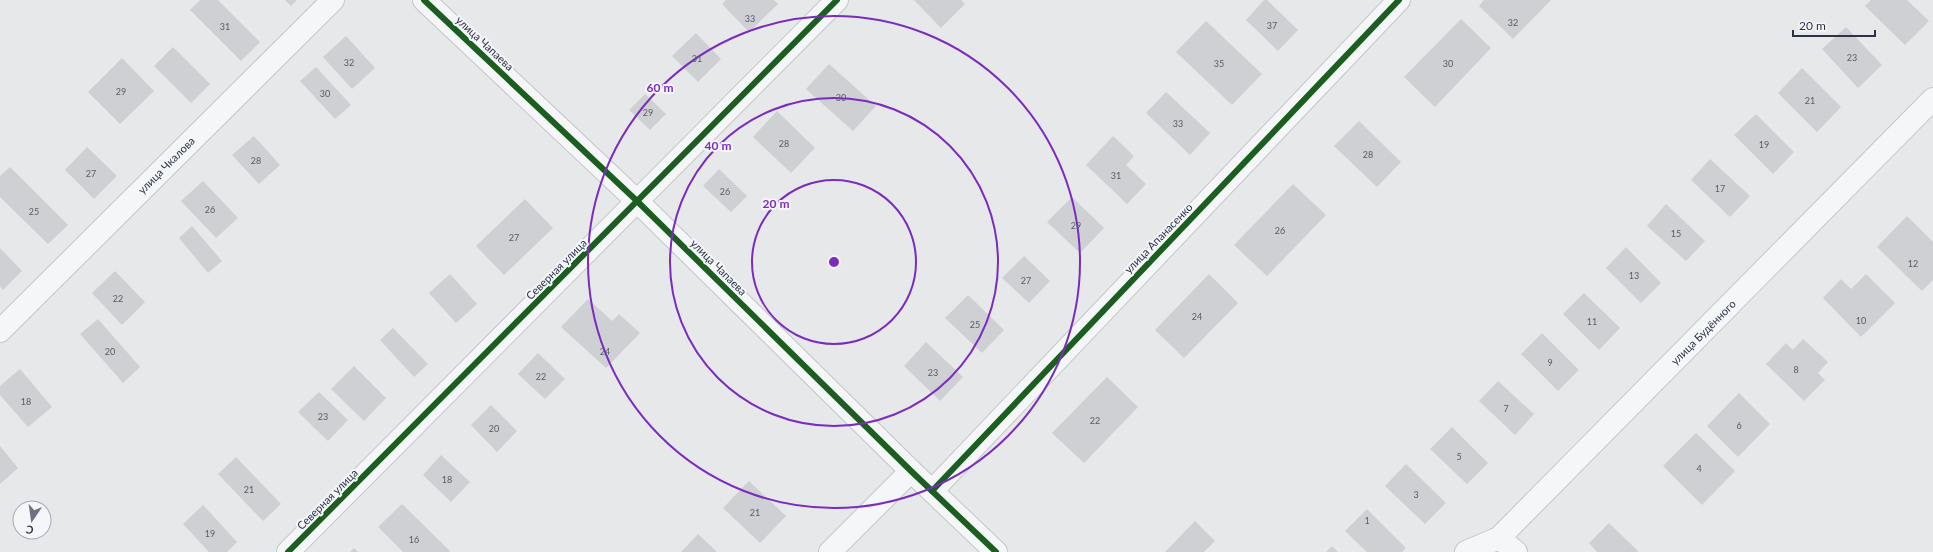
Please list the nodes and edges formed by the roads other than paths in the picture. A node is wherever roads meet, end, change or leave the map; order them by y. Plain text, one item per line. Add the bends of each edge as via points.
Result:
1 (333, 0) edge
2 (424, 0) edge
3 (837, 0) edge
4 (1399, 0) edge
5 (1933, 99) edge
6 (637, 201) junction
7 (0, 331) edge
8 (911, 471) junction
9 (932, 490) junction
10 (1499, 538) junction
11 (288, 552) edge
12 (830, 552) edge
13 (996, 552) edge
14 (1466, 552) edge
15 (1516, 552) edge

1 - 7 street, улица Чкалова
2 - 6 street, улица Чапаева
3 - 6 street, Северная улица
4 - 9 street, улица Апанасенко
5 - 10 street, улица Будённого
6 - 8 street, улица Чапаева
6 - 11 street, Северная улица
8 - 9 street, улица Чапаева
8 - 12 street
9 - 13 street, улица Чапаева
10 - 14 street, улица Будённого
10 - 15 street

